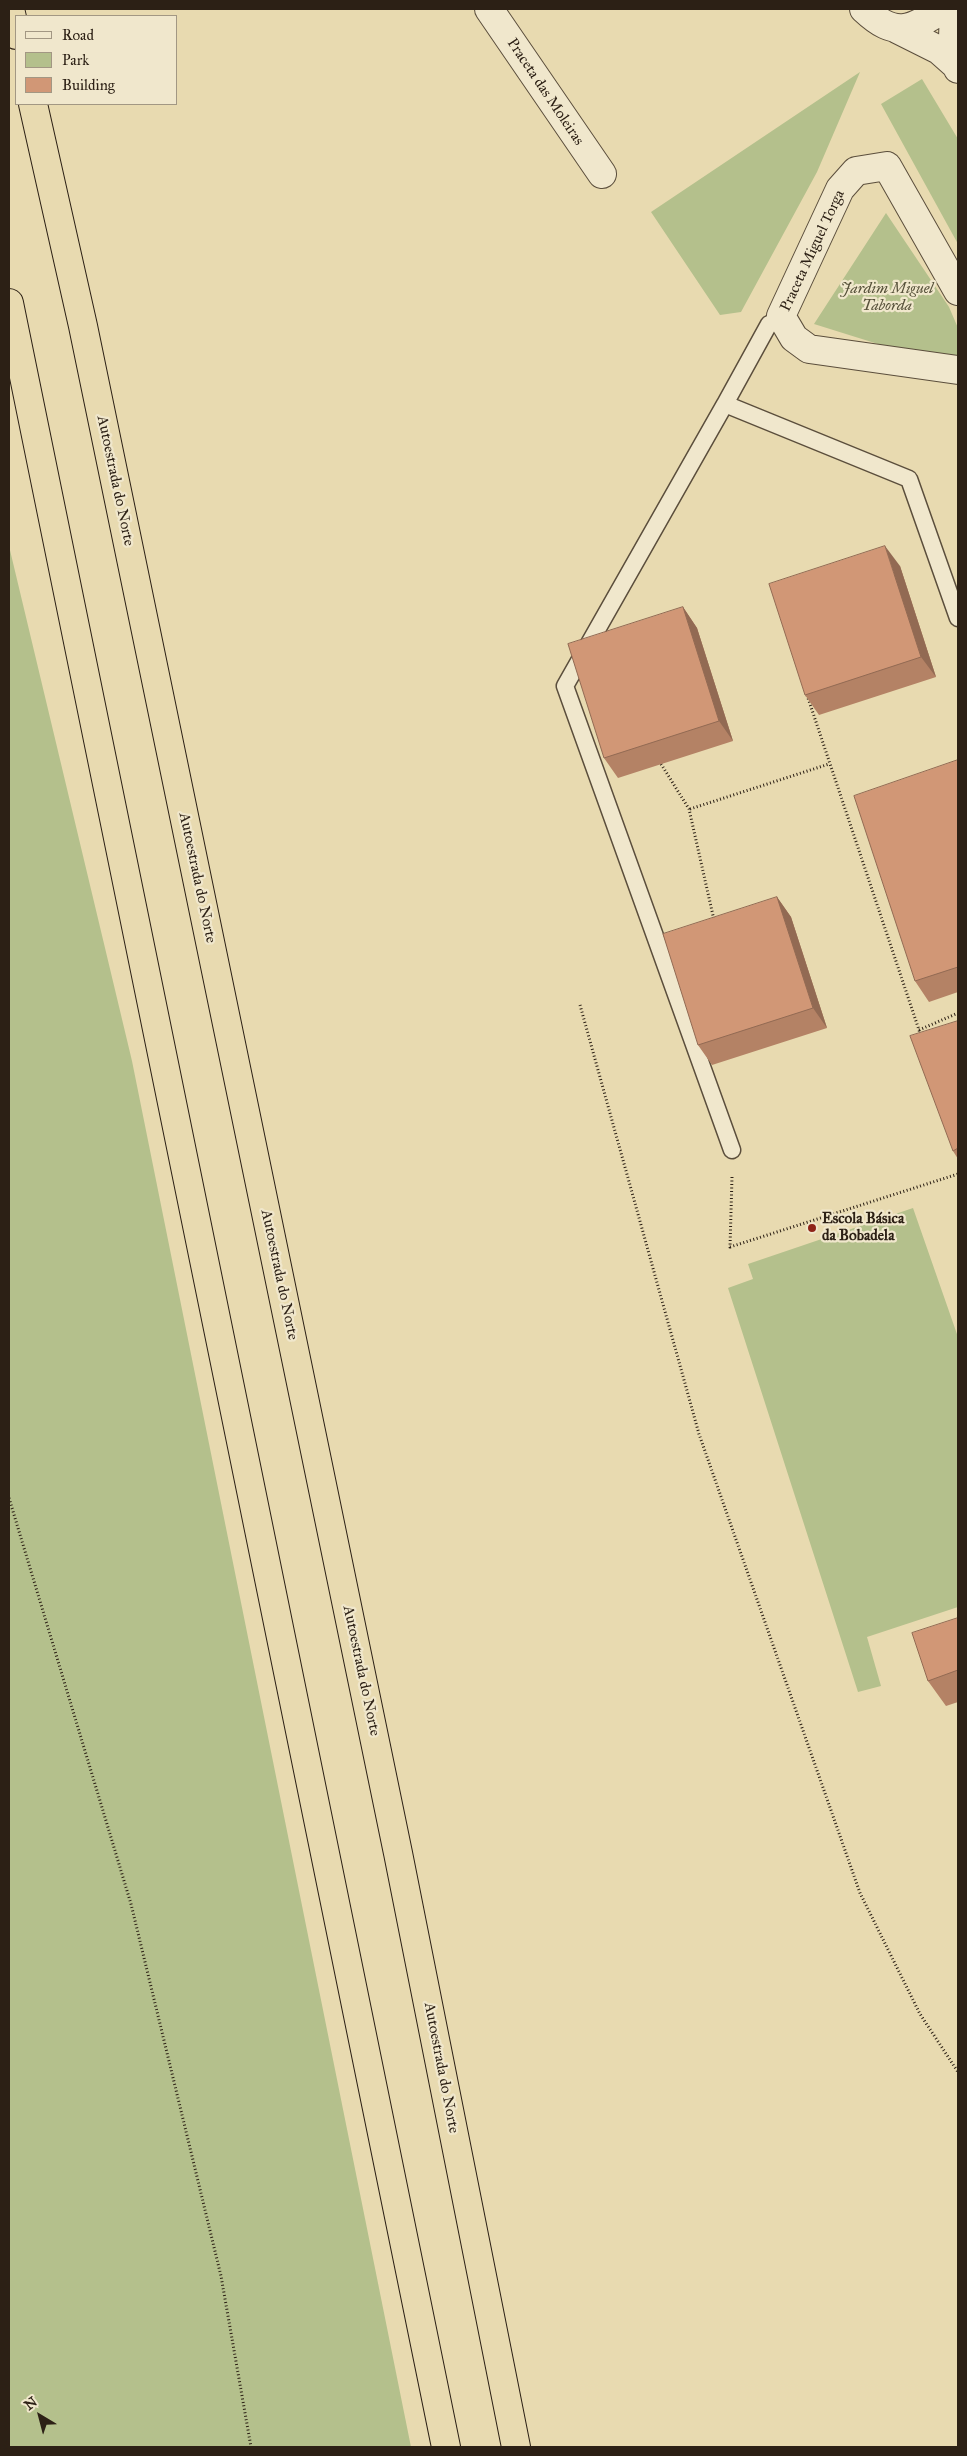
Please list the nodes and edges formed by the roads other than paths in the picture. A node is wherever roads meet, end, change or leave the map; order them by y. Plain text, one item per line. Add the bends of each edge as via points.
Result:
1 (10, 9) edge
2 (489, 9) edge
3 (864, 9) edge
4 (943, 9) edge
5 (954, 9) edge
6 (897, 29) junction
7 (15, 30) edge
8 (958, 68) edge
9 (33, 105) edge
10 (602, 174) dead end
11 (958, 291) edge
12 (9, 302) edge
13 (770, 324) dead end
14 (958, 370) edge
15 (725, 404) junction
16 (958, 618) edge
17 (732, 1150) road end
18 (446, 2447) edge
19 (516, 2447) edge

1 - 7 highway
2 - 10 street, Praceta das Moleiras
3 - 6 street via 884,25
4 - 6 street via 917,26
5 - 8 street via 953,38
6 - 8 street via 939,50
9 - 19 highway, Autoestrada do Norte via 92,365 398,1853
11 - 14 street, Praceta Miguel Torga via 887,166 879,167 856,171 840,188 781,316 794,338 809,349
12 - 18 highway
13 - 15 lane
15 - 16 lane via 908,479
15 - 17 lane via 565,686

